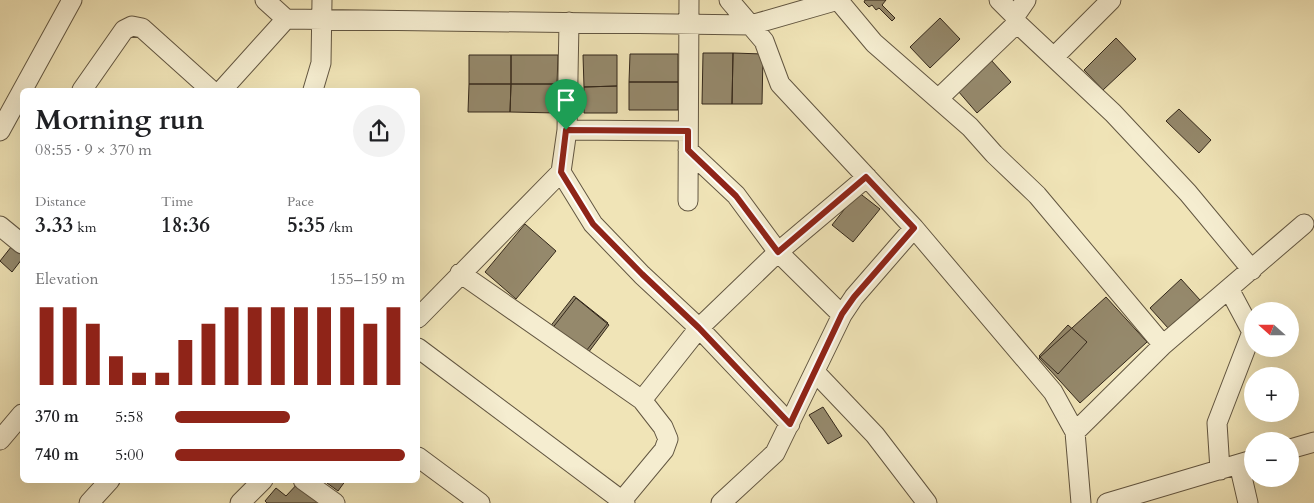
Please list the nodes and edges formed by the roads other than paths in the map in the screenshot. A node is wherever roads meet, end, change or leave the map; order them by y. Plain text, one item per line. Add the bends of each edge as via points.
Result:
1 (72, 0) edge
2 (265, 0) edge
3 (322, 0) edge
4 (689, 0) edge
5 (729, 0) edge
6 (839, 0) edge
7 (999, 0) edge
8 (1026, 0) edge
9 (1111, 0) edge
10 (286, 19) junction
11 (1016, 19) junction
12 (321, 20) junction
13 (569, 22) junction
14 (689, 23) junction
15 (751, 25) junction
16 (1054, 57) junction
17 (24, 88) edge
18 (83, 88) edge
19 (209, 88) edge
20 (224, 88) edge
21 (314, 88) edge
22 (20, 95) edge
23 (938, 99) junction
24 (566, 130) junction
25 (0, 131) edge
26 (688, 131) junction
27 (688, 150) junction
28 (561, 172) junction
29 (866, 177) junction
30 (688, 201) dead end
31 (1304, 224) dead end
32 (0, 226) edge
33 (914, 228) junction
34 (20, 242) edge
35 (778, 252) junction
36 (1252, 270) junction
37 (460, 273) junction
38 (1229, 289) junction
39 (842, 314) junction
40 (420, 316) edge
41 (699, 328) junction
42 (1163, 345) junction
43 (420, 350) edge
44 (815, 372) junction
45 (642, 400) junction
46 (20, 416) edge
47 (790, 424) junction
48 (1075, 432) junction
49 (0, 440) edge
50 (1314, 442) edge
51 (1299, 446) edge
52 (420, 458) edge
53 (1244, 463) edge
54 (1220, 470) junction
55 (107, 483) edge
56 (260, 483) edge
57 (308, 483) edge
58 (1247, 487) edge
59 (1170, 494) edge
60 (622, 502) edge
61 (89, 503) edge
62 (240, 503) edge
63 (335, 503) edge
64 (480, 503) edge
65 (721, 503) edge
66 (927, 503) edge
67 (1081, 503) edge
68 (1107, 503) edge
69 (1248, 503) edge

1 - 17 street
2 - 10 street
3 - 12 street
4 - 14 street
5 - 15 street
6 - 15 street
6 - 23 street via 874,43
7 - 11 street
8 - 11 street
9 - 16 street
10 - 12 street
10 - 20 street
11 - 16 street
11 - 23 street
12 - 13 street
12 - 21 street via 321,63
13 - 14 street
13 - 24 street
14 - 15 street
14 - 26 street
15 - 29 street via 768,48 780,84
16 - 36 street via 1113,113 1188,193
18 - 19 street via 124,30 132,26 142,28
22 - 25 street
23 - 42 street via 1037,195
24 - 26 street
24 - 28 street
26 - 27 street
27 - 30 street
27 - 35 street via 736,196
28 - 37 street
28 - 41 street via 593,224
29 - 33 street
29 - 35 street
31 - 36 street
32 - 34 street
33 - 39 street
33 - 48 street via 1053,392
35 - 39 street
35 - 41 street
36 - 38 street
37 - 40 street
37 - 45 street
38 - 42 street
38 - 54 street via 1252,332 1217,423
39 - 44 street
41 - 45 street
41 - 47 street
42 - 48 street
43 - 60 street
44 - 47 street
44 - 66 street via 875,435
45 - 60 street via 668,439 664,450
46 - 49 street
47 - 65 street via 775,453
48 - 67 street
50 - 51 street
52 - 64 street
53 - 54 street
54 - 59 street
55 - 61 street
56 - 62 street
57 - 63 street
58 - 69 street
59 - 68 street

